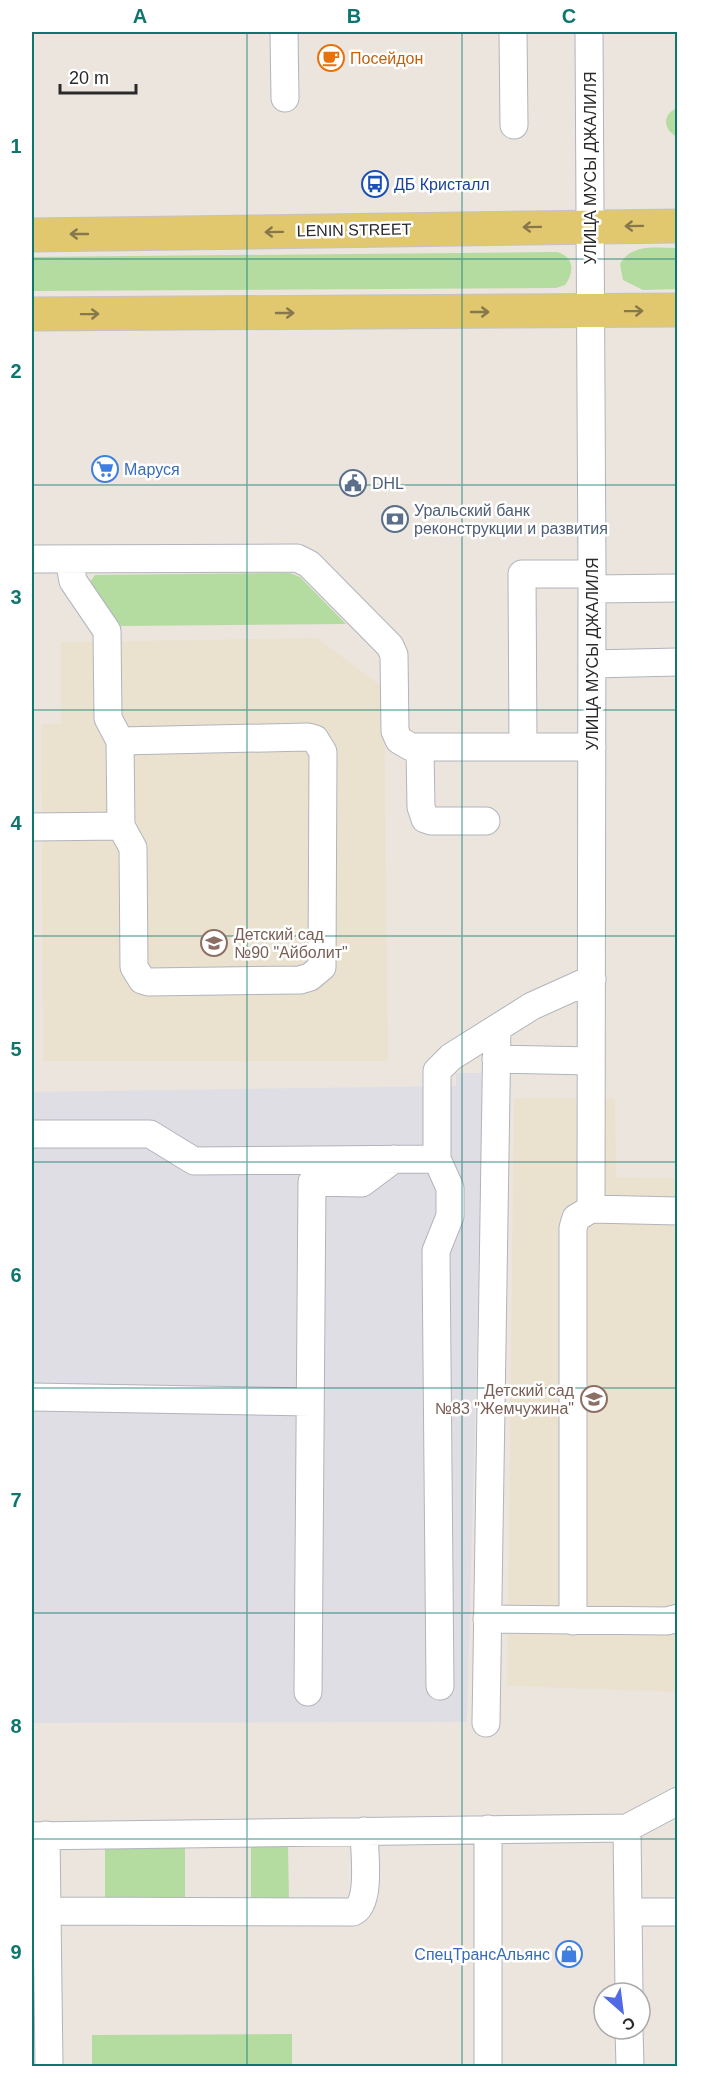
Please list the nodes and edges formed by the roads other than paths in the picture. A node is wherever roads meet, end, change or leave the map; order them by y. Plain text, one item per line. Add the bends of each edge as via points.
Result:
1 (284, 32) edge
2 (513, 32) edge
3 (589, 32) edge
4 (285, 98) dead end
5 (514, 125) dead end
6 (591, 226) junction
7 (678, 226) edge
8 (32, 235) edge
9 (678, 310) edge
10 (591, 312) junction
11 (32, 314) edge
12 (32, 559) edge
13 (69, 559) junction
14 (592, 581) junction
15 (678, 588) edge
16 (678, 662) edge
17 (592, 664) junction
18 (120, 741) junction
19 (523, 747) junction
20 (592, 747) junction
21 (420, 748) junction
22 (486, 822) dead end
23 (32, 826) edge
24 (121, 826) junction
25 (592, 979) junction
26 (497, 1028) junction
27 (496, 1059) junction
28 (591, 1060) junction
29 (32, 1134) edge
30 (394, 1159) junction
31 (437, 1159) junction
32 (591, 1209) junction
33 (678, 1211) edge
34 (32, 1398) edge
35 (310, 1402) junction
36 (678, 1618) edge
37 (487, 1619) junction
38 (573, 1621) junction
39 (440, 1686) dead end
40 (308, 1692) dead end
41 (486, 1723) dead end
42 (678, 1801) edge
43 (627, 1828) junction
44 (488, 1829) junction
45 (364, 1831) junction
46 (39, 1835) edge
47 (47, 1911) junction
48 (628, 1912) junction
49 (678, 1912) edge
50 (629, 1981) edge
51 (629, 2041) edge
52 (49, 2067) edge
53 (488, 2067) edge
54 (630, 2067) edge

1 - 4 street
2 - 5 street
3 - 6 street, УЛИЦА МУСЫ ДЖАЛИЛЯ
7 -> 6 main road, LENIN STREET
6 -> 8 main road, LENIN STREET
6 - 10 street, УЛИЦА МУСЫ ДЖАЛИЛЯ
10 -> 9 main road
11 -> 10 main road
10 - 14 street, УЛИЦА МУСЫ ДЖАЛИЛЯ
12 - 13 street
13 - 18 street via 73,581 107,631 108,718
13 - 21 street via 297,558 309,564 390,646 394,655 395,731 399,740
14 - 15 street
14 - 17 street, УЛИЦА МУСЫ ДЖАЛИЛЯ
14 - 19 street via 522,574
16 - 17 street
17 - 20 street, УЛИЦА МУСЫ ДЖАЛИЛЯ
18 - 24 street
18 - 24 street via 308,737 320,744 322,967 300,980 142,980 134,967 133,848
19 - 20 street
19 - 21 street
20 - 25 street, УЛИЦА МУСЫ ДЖАЛИЛЯ
21 - 22 street via 421,807 425,819
23 - 24 street
25 - 26 street via 532,1006
25 - 28 street, УЛИЦА МУСЫ ДЖАЛИЛЯ
26 - 27 street
26 - 31 street via 451,1057 437,1071
27 - 28 street
27 - 37 street
28 - 32 street, УЛИЦА МУСЫ ДЖАЛИЛЯ
29 - 30 street via 150,1134 194,1161
30 - 31 street
30 - 35 street via 362,1183 312,1182
31 - 39 street via 450,1188 450,1216 436,1251
32 - 33 street
32 - 38 street via 576,1218 573,1228
34 - 35 street
35 - 40 street
36 - 38 street
37 - 38 street
37 - 41 street
42 - 43 street
43 - 44 street
43 - 48 street
44 - 45 street
44 - 53 street
45 - 46 street
45 - 47 street via 365,1897 353,1912
46 - 47 street
47 - 52 street
48 - 49 street
48 - 50 street
51 - 54 street

